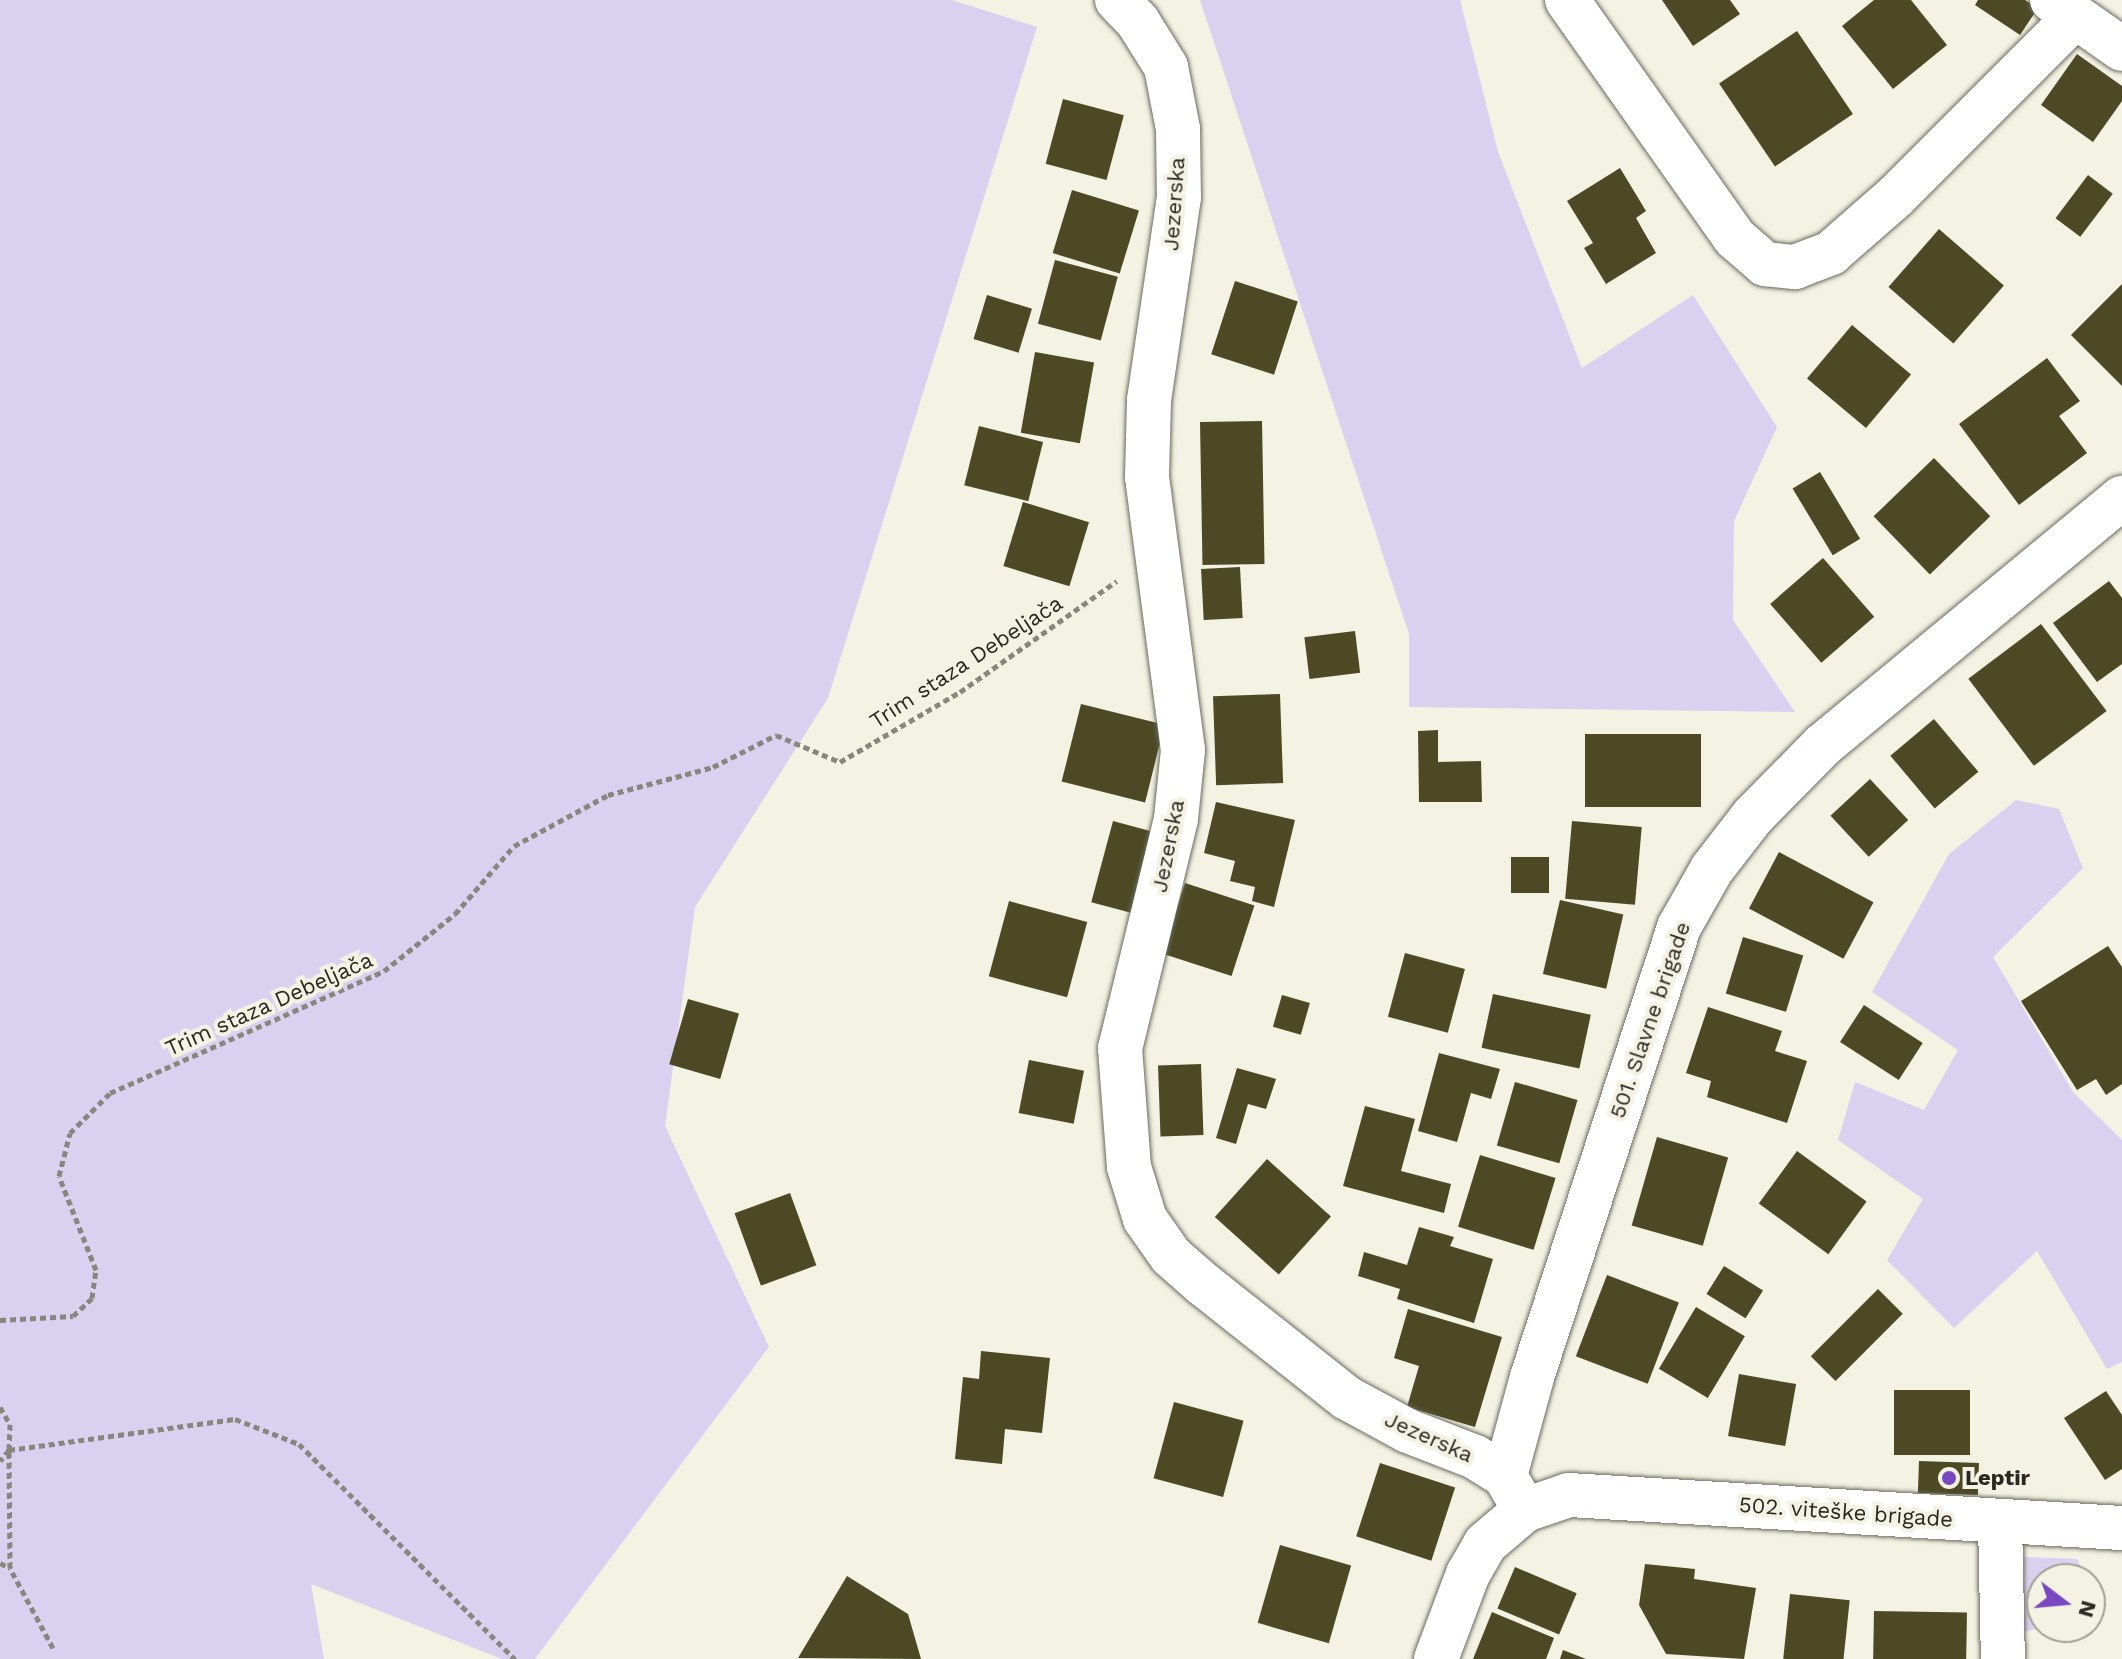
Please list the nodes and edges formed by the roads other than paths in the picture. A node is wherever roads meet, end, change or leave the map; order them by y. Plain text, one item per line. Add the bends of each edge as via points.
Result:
1 (1117, 0) edge
2 (1567, 0) edge
3 (2063, 9) edge
4 (2122, 49) edge
5 (2122, 498) edge
6 (1515, 1493) junction
7 (2000, 1521) junction
8 (2122, 1528) edge
9 (1436, 1659) edge
10 (2003, 1659) edge

1 - 6 street, Jezerska via 1166,67 1178,129 1179,197 1149,400 1147,477 1161,551 1183,750 1176,819 1120,1048 1129,1167 1145,1219 1171,1256 1347,1398 1408,1431 1475,1457
2 - 3 street via 1735,238 1765,264 1795,267 1831,253 1874,215
3 - 4 street
5 - 6 street, 501. Slavne brigade via 1823,745 1753,816 1712,869 1679,927 1532,1377
6 - 7 street, 502. viteške brigade
6 - 9 street via 1474,1564
7 - 8 street, 502. viteške brigade
7 - 10 street

